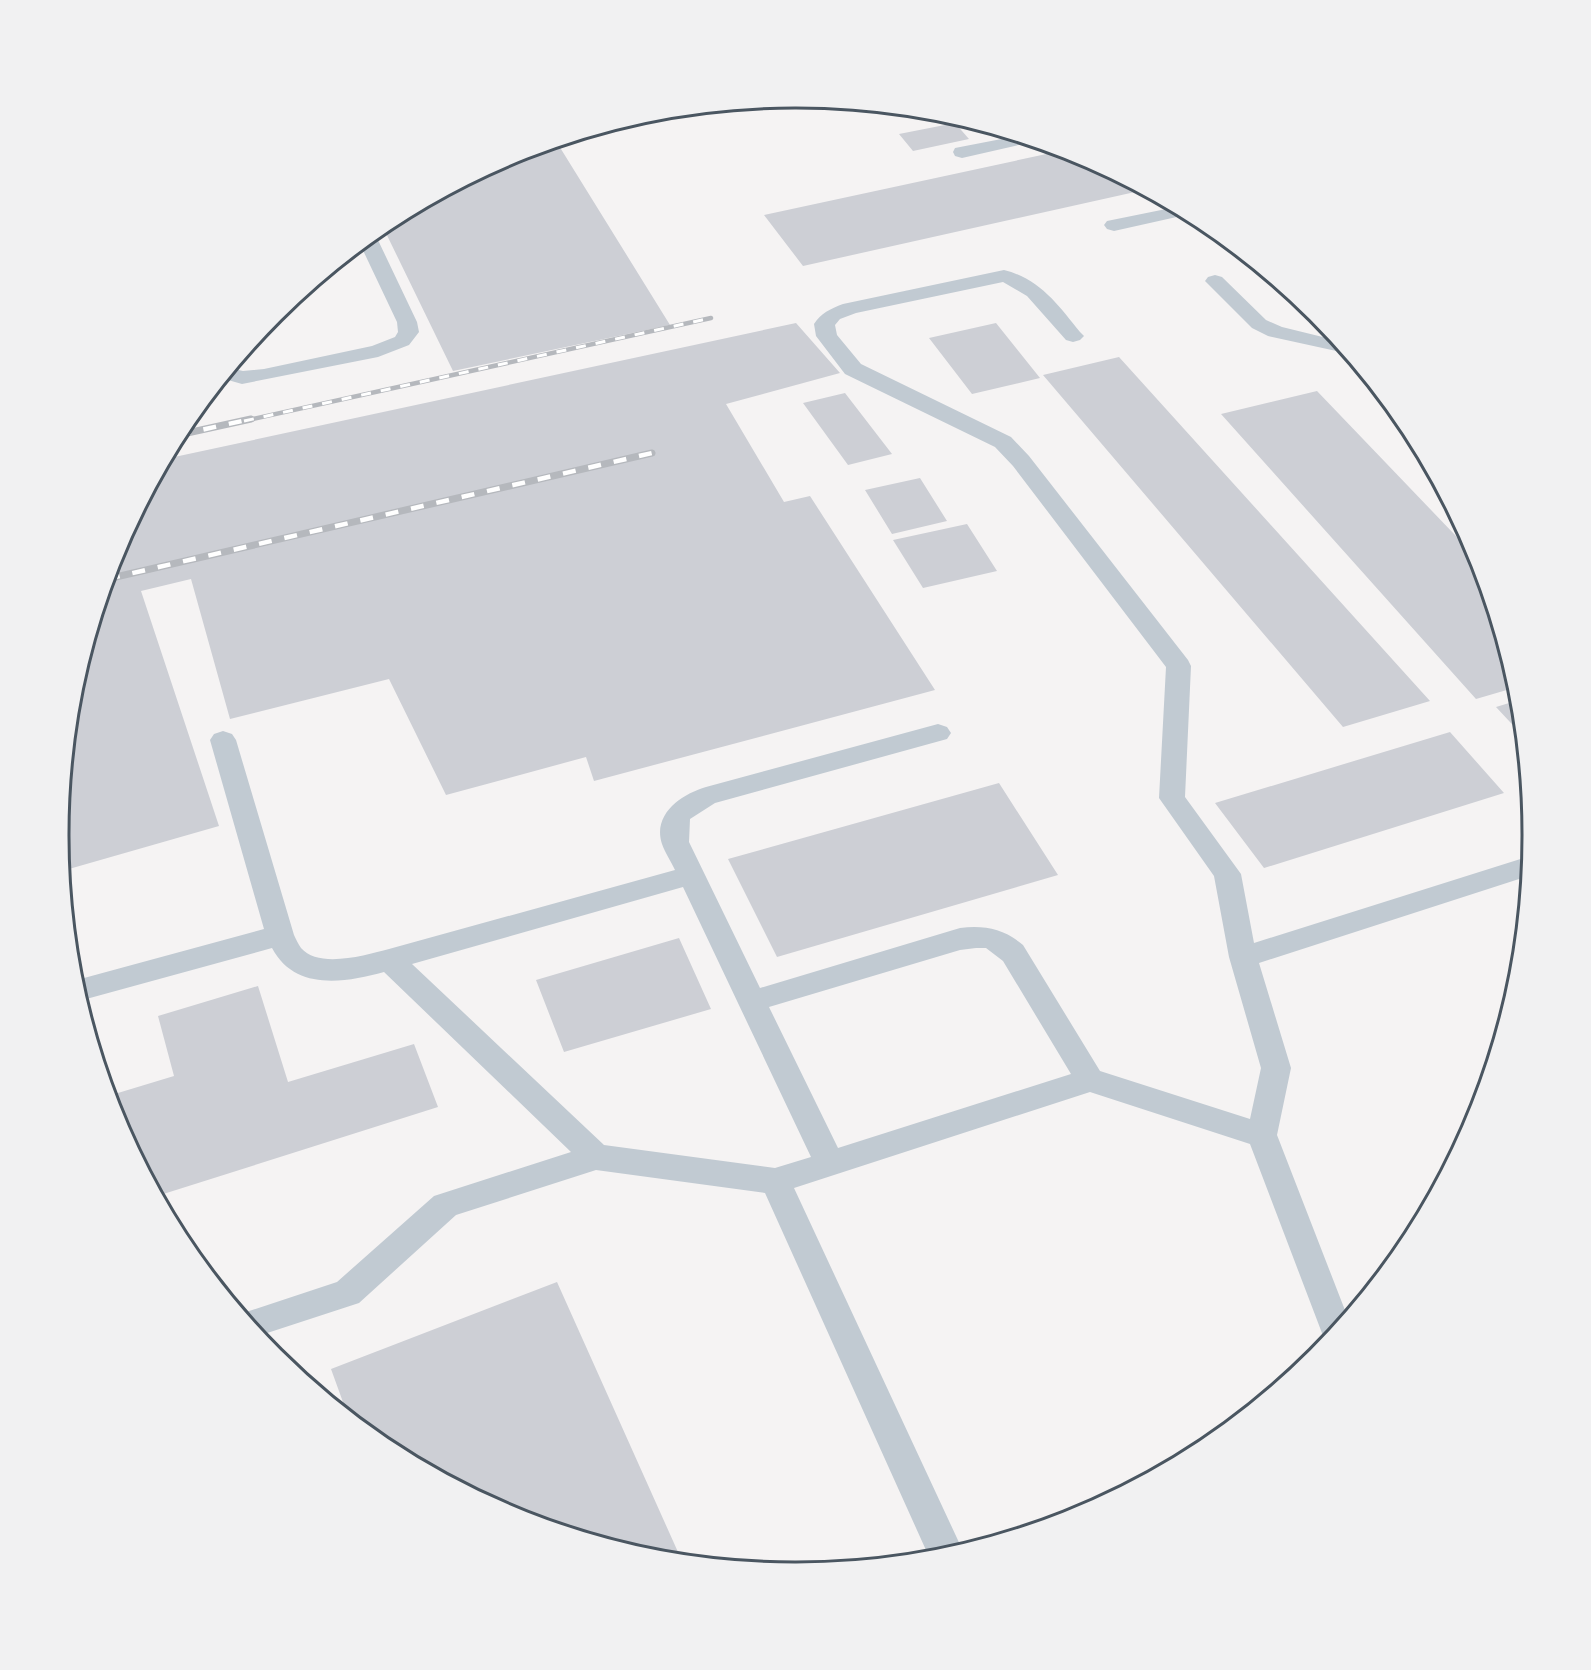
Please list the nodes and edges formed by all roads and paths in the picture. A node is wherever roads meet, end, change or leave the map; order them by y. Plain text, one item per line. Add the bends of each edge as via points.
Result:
1 (1013, 142) edge
2 (962, 152) dead end
3 (1171, 214) edge
4 (1114, 225) dead end
5 (370, 247) edge
6 (1215, 281) dead end
7 (1072, 336) dead end
8 (1334, 347) edge
9 (233, 375) edge
10 (938, 733) dead end
11 (223, 740) dead end
12 (1521, 869) edge
13 (691, 875) junction
14 (280, 935) junction
15 (1243, 957) junction
16 (389, 960) junction
17 (86, 988) edge
18 (752, 1001) junction
19 (1090, 1080) junction
20 (1262, 1135) junction
21 (596, 1157) junction
22 (830, 1163) junction
23 (775, 1181) junction
24 (257, 1322) edge
25 (1334, 1323) edge
26 (943, 1547) edge

1 - 2 lane
3 - 4 lane
5 - 9 lane via 407,322 409,332 402,341 378,351 264,375
6 - 8 lane via 1259,324
7 - 15 lane via 1034,290 1004,276 850,308 824,324 827,336 853,369 1002,442 1021,461 1179,666 1172,798 1227,874
10 - 13 lane via 706,796 683,807 673,823 675,842
11 - 14 lane
12 - 15 lane
13 - 16 lane
13 - 18 lane
14 - 16 lane via 292,957 316,969 354,969
14 - 17 lane
15 - 20 lane via 1276,1068
16 - 21 lane
18 - 19 lane via 983,935 1000,941 1013,953
18 - 22 lane
19 - 20 lane
19 - 22 lane
20 - 25 lane
21 - 23 lane
21 - 24 lane via 445,1205 348,1293
22 - 23 lane
23 - 26 lane

